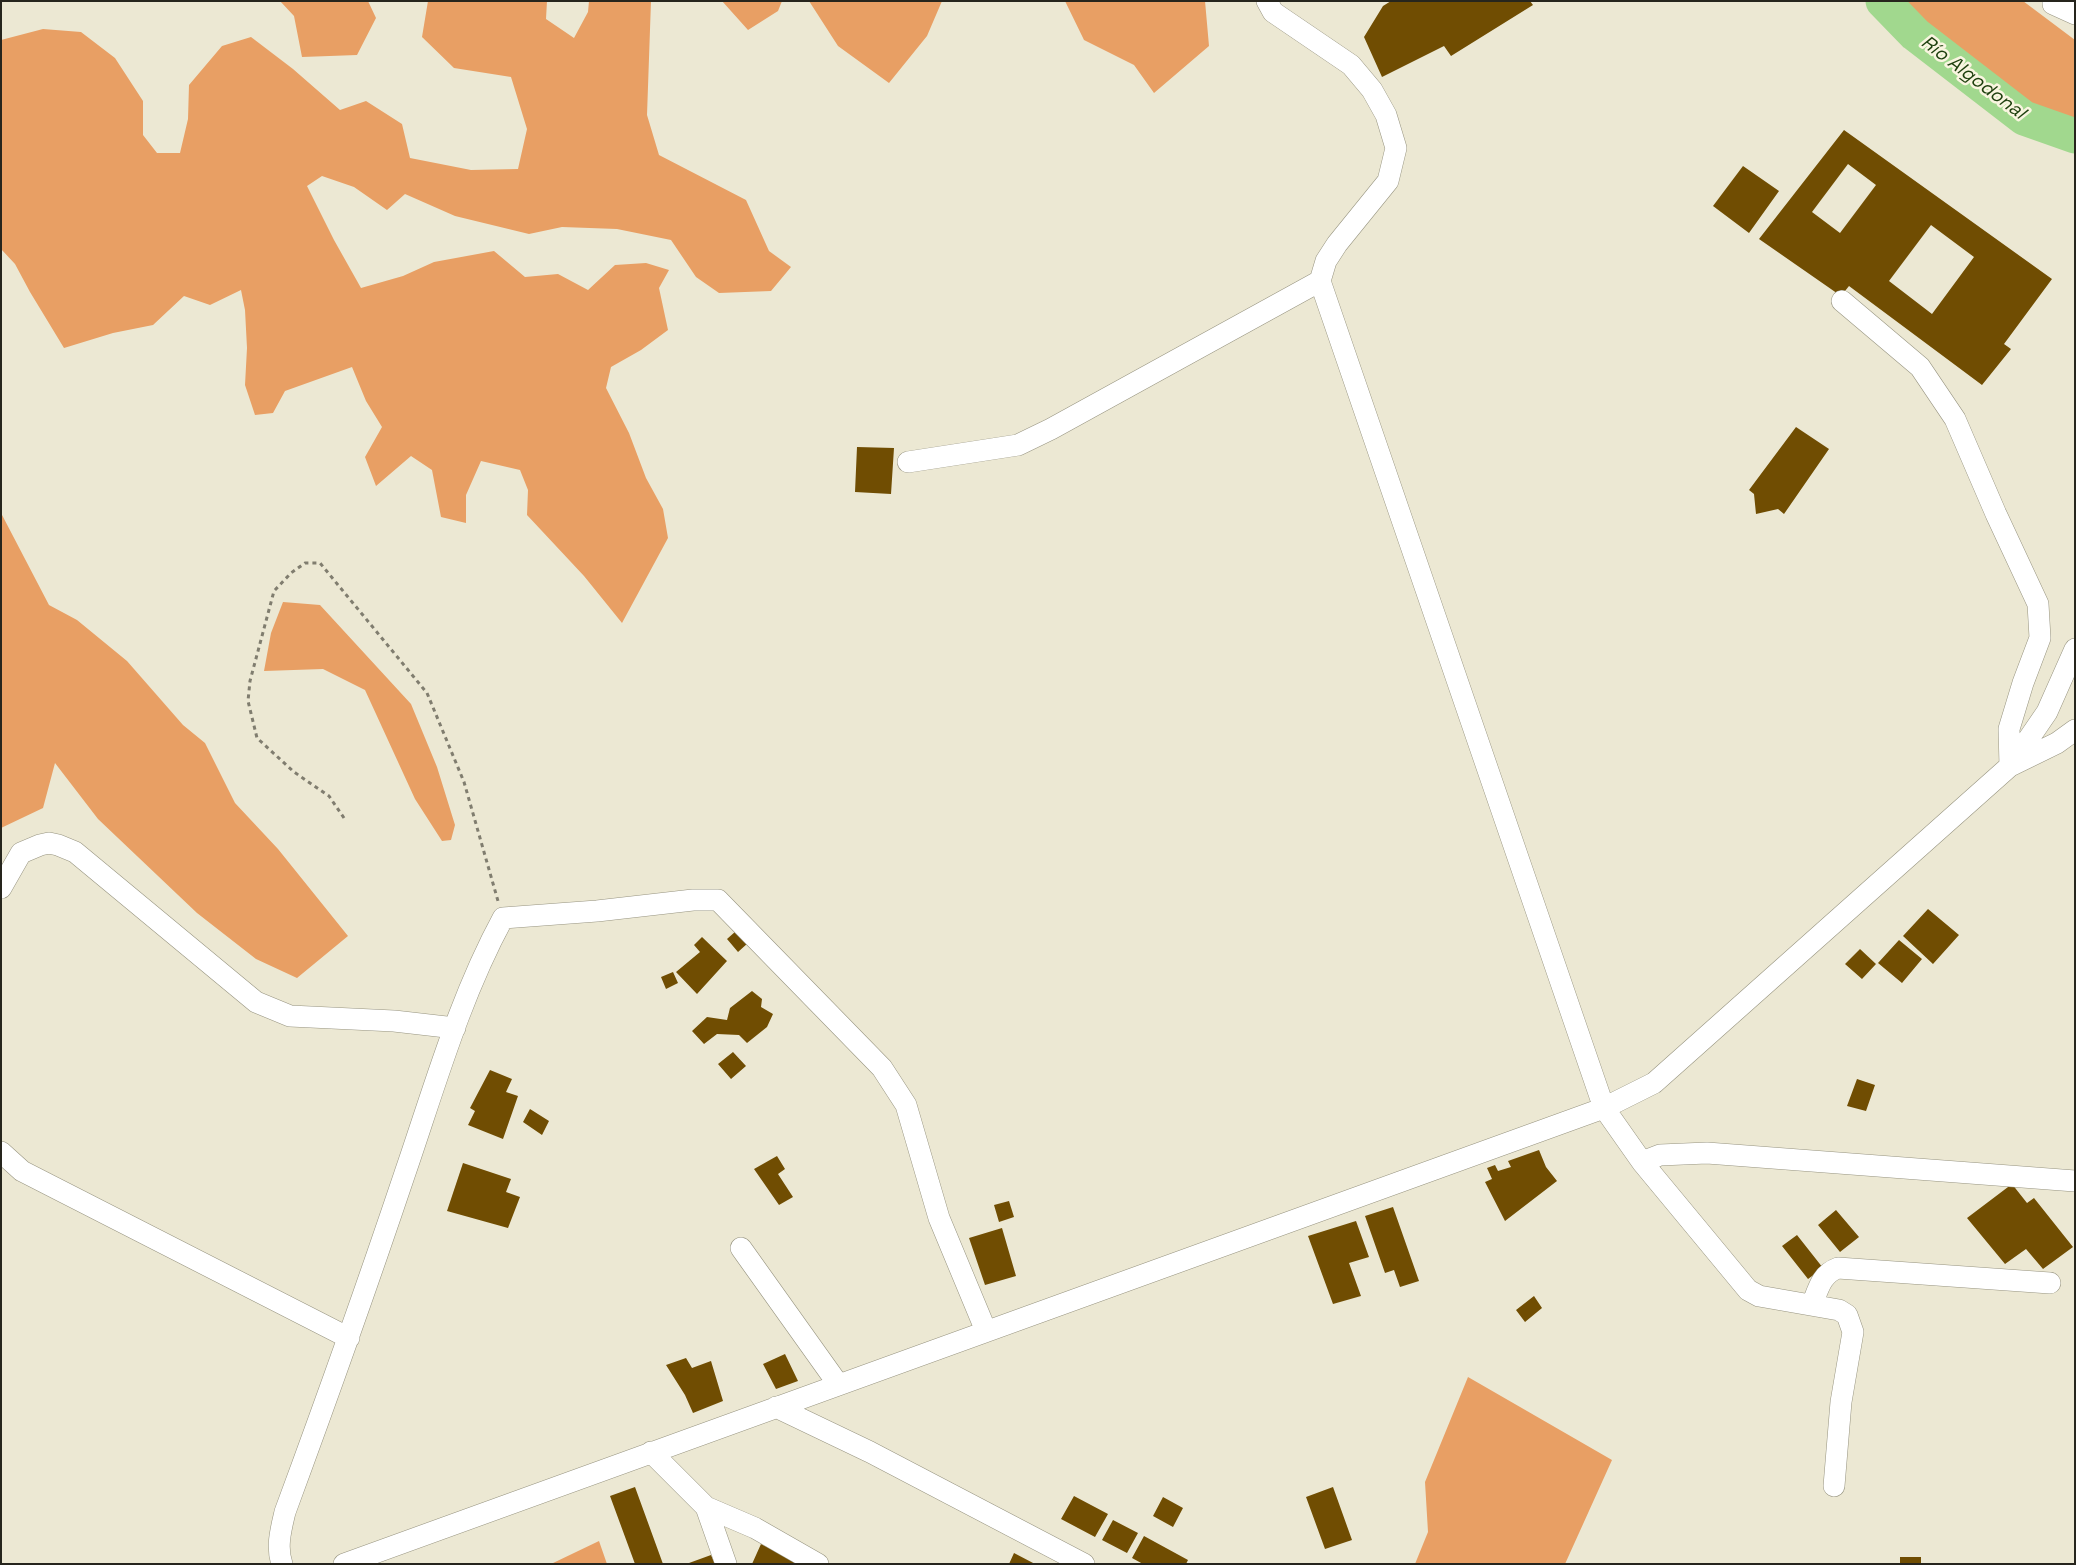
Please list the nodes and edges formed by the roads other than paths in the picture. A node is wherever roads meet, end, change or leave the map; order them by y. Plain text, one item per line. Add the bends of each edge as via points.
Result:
1 (1267, 1) edge
2 (2053, 1) edge
3 (2075, 14) edge
4 (1320, 281) junction
5 (1842, 302) dead end
6 (908, 462) dead end
7 (2075, 649) edge
8 (2075, 730) edge
9 (2010, 766) junction
10 (1, 888) edge
11 (455, 1028) junction
12 (1604, 1108) junction
13 (1, 1152) edge
14 (1642, 1162) junction
15 (2075, 1180) edge
16 (741, 1248) dead end
17 (2050, 1283) dead end
18 (1812, 1305) junction
19 (986, 1331) junction
20 (349, 1338) junction
21 (838, 1384) junction
22 (776, 1407) junction
23 (652, 1452) junction
24 (1834, 1486) dead end
25 (706, 1508) junction
26 (282, 1564) edge
27 (344, 1564) edge
28 (726, 1564) edge
29 (818, 1564) edge
30 (1084, 1564) edge

1 - 4 street via 1273,12 1351,65 1372,90 1386,115 1396,148 1388,181 1337,244 1326,261
2 - 3 street via 2053,4
4 - 6 street via 1051,430 1018,445
4 - 12 street
5 - 9 street via 1920,367 1955,419 2038,604 2040,638 2009,729
7 - 9 street via 2048,712
8 - 9 street via 2057,743
9 - 12 street via 1654,1083
10 - 11 street via 21,853 49,843 58,845 75,852 256,1002 290,1016 394,1021
11 - 19 street via 484,953 503,918 718,900 882,1068 906,1106 940,1218
11 - 20 street
12 - 14 street
12 - 19 street
13 - 20 street via 22,1171
14 - 15 street via 1660,1155 1708,1153
14 - 18 street via 1748,1290 1759,1296
16 - 21 street
17 - 18 street via 1838,1268 1824,1277
18 - 24 street via 1839,1310 1847,1315 1853,1332 1840,1402
19 - 21 street
20 - 26 street via 285,1512 279,1537
21 - 22 street
22 - 23 street
22 - 30 street
23 - 25 street
23 - 27 street
25 - 28 street
25 - 29 street via 755,1528

